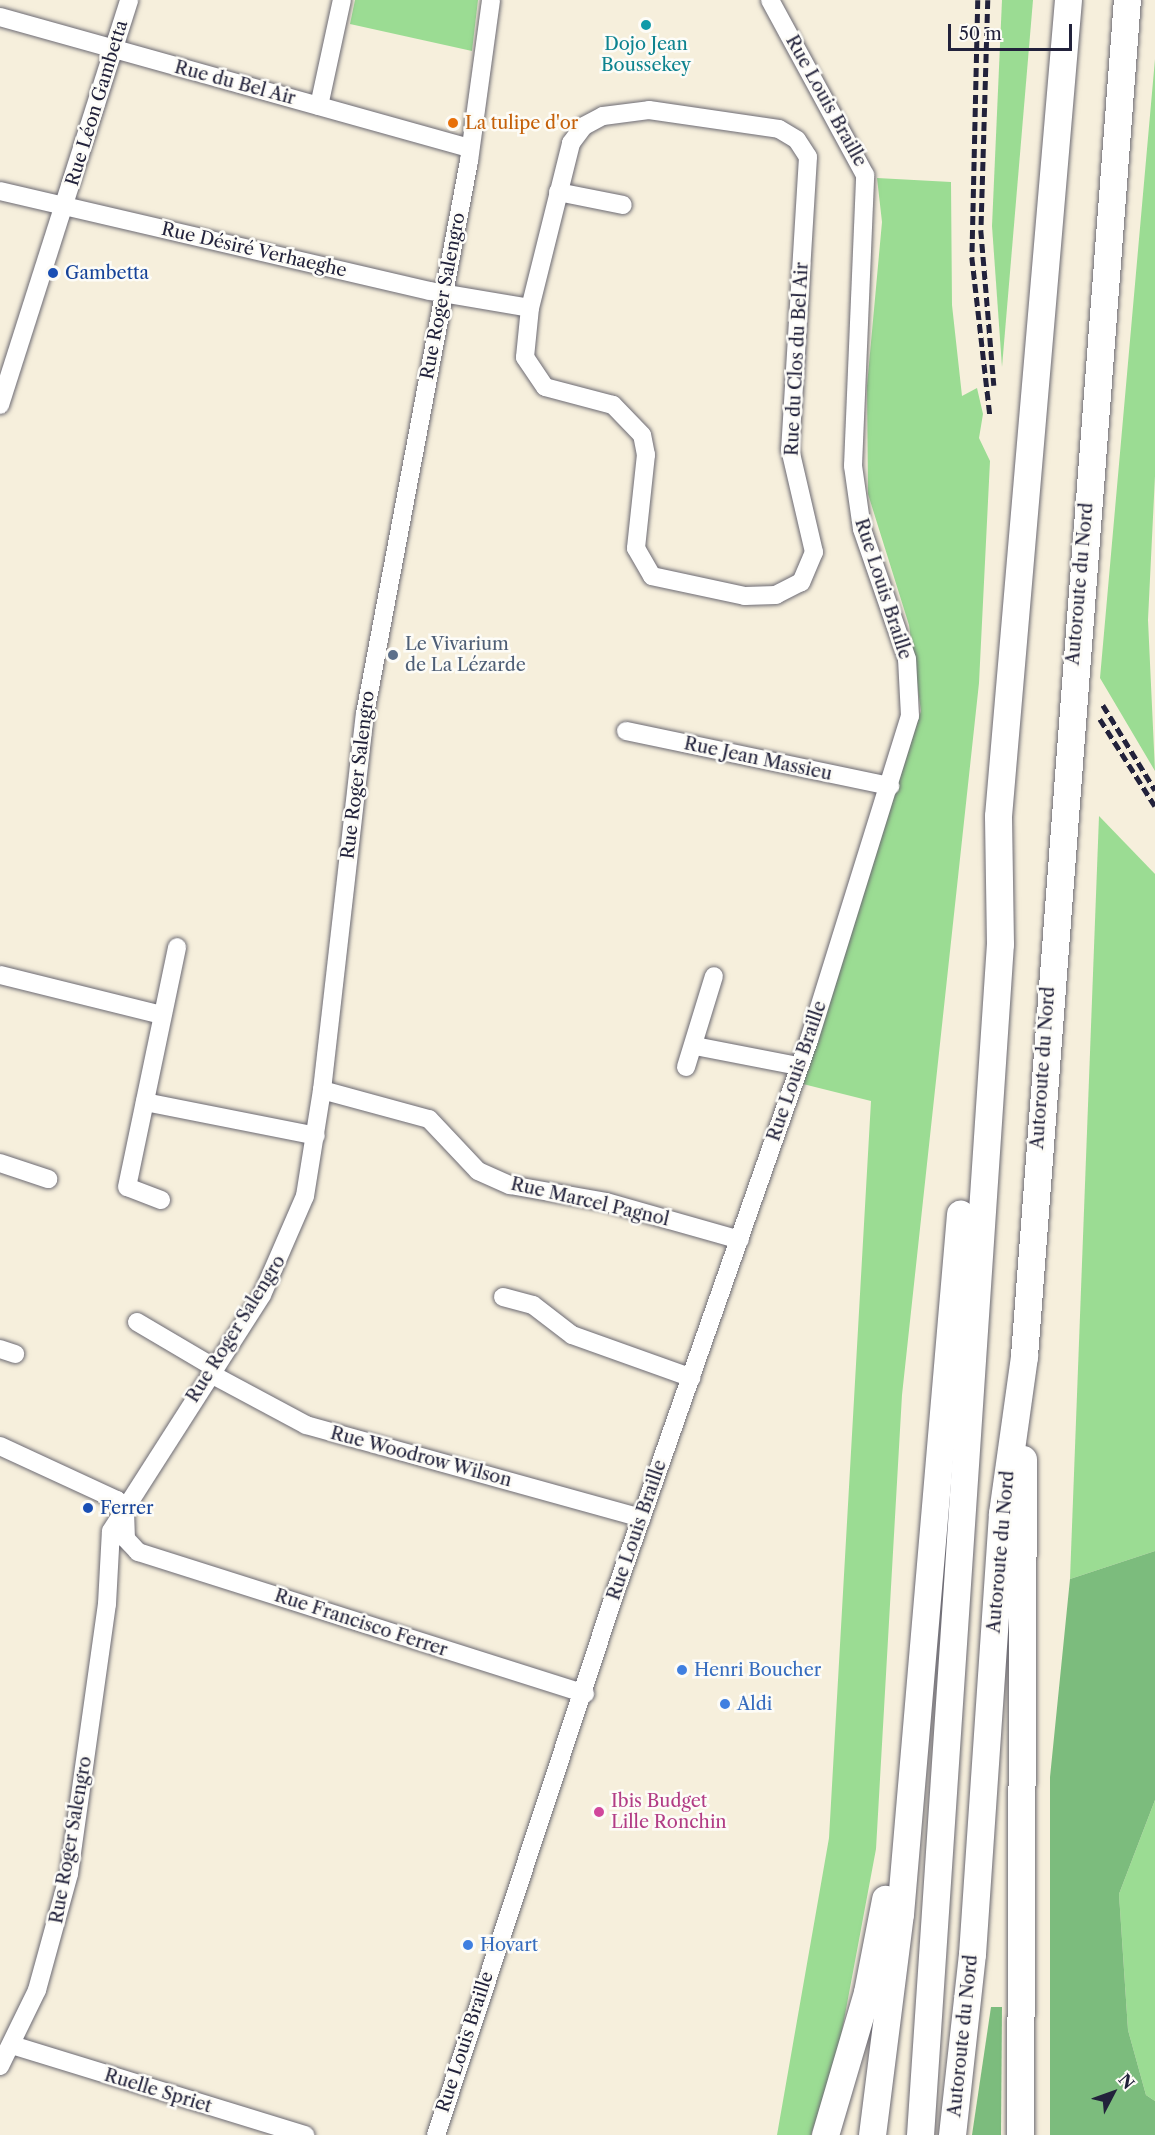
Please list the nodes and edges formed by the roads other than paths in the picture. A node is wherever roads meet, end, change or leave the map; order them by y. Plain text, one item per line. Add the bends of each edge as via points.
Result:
1 (129, 0) edge
2 (342, 0) edge
3 (491, 0) edge
4 (770, 0) edge
5 (1068, 0) edge
6 (1127, 0) edge
7 (0, 17) edge
8 (114, 50) junction
9 (319, 106) junction
10 (470, 148) junction
11 (0, 190) edge
12 (558, 192) junction
13 (623, 205) dead end
14 (65, 206) junction
15 (443, 294) junction
16 (530, 308) junction
17 (0, 405) edge
18 (626, 731) dead end
19 (890, 786) junction
20 (998, 816) junction
21 (177, 947) dead end
22 (0, 975) edge
23 (714, 976) dead end
24 (162, 1015) junction
25 (695, 1046) junction
26 (798, 1066) junction
27 (686, 1067) dead end
28 (322, 1090) junction
29 (145, 1102) junction
30 (316, 1136) junction
31 (0, 1163) edge
32 (48, 1179) dead end
33 (161, 1200) dead end
34 (740, 1240) junction
35 (503, 1297) dead end
36 (137, 1322) dead end
37 (1024, 1356) junction
38 (213, 1371) junction
39 (692, 1378) junction
40 (0, 1446) edge
41 (0, 1458) edge
42 (123, 1506) junction
43 (641, 1518) junction
44 (113, 1525) junction
45 (138, 1552) junction
46 (107, 1605) junction
47 (922, 1652) junction
48 (585, 1694) junction
49 (12, 2045) junction
50 (0, 2066) edge
51 (305, 2135) edge
52 (436, 2135) edge
53 (825, 2135) edge
54 (872, 2135) edge
55 (920, 2135) edge
56 (952, 2135) edge
57 (1020, 2135) edge

1 - 8 street, Rue Léon Gambetta
2 - 9 street
3 - 10 street, Rue Roger Salengro
4 - 19 street, Rue Louis Braille via 856,152 867,186 852,466 862,529 902,643 911,687 907,729
5 - 20 highway, Autoroute du Nord
6 - 37 highway, Autoroute du Nord
7 - 8 street, Rue du Bel Air
8 - 9 street, Rue du Bel Air
8 - 14 street, Rue Léon Gambetta
9 - 10 street, Rue du Bel Air
10 - 15 street, Rue Roger Salengro
11 - 14 street, Rue Désiré Verhaeghe
12 - 13 street
12 - 16 street, Rue du Clos du Bel Air
12 - 16 street, Rue du Clos du Bel Air via 575,136 591,122 617,112 649,110 779,129 806,151 810,170 790,458 814,552 801,582 776,595 751,597 663,583 647,571 636,548 646,455 642,435 613,405 558,394 540,382 524,351
14 - 15 street, Rue Désiré Verhaeghe
14 - 17 street, Rue Léon Gambetta
15 - 16 street
15 - 28 street, Rue Roger Salengro via 365,714
18 - 19 street, Rue Jean Massieu
19 - 26 street, Rue Louis Braille
20 - 47 highway
20 - 55 highway, Autoroute du Nord via 1000,944
21 - 24 street
22 - 24 street
23 - 25 street
24 - 29 street
25 - 26 street
25 - 27 street
26 - 34 street, Rue Louis Braille
28 - 30 street, Rue Roger Salengro
28 - 34 street, Rue Marcel Pagnol via 429,1119 478,1171 510,1185 606,1202
29 - 30 street
29 - 33 street via 127,1187
30 - 38 street, Rue Roger Salengro via 290,1240
31 - 32 street
34 - 39 street, Rue Louis Braille
35 - 39 street via 533,1305 579,1338
36 - 38 street, Rue Woodrow Wilson
37 - 56 highway, Autoroute du Nord via 1002,1514 972,1954
37 - 57 highway
38 - 42 street, Rue Roger Salengro
38 - 43 street, Rue Woodrow Wilson via 306,1425
39 - 43 street, Rue Louis Braille
40 - 42 street
41 - 44 street via 96,1502
42 - 44 street, Rue Roger Salengro
42 - 45 street via 126,1539
43 - 48 street, Rue Louis Braille
44 - 46 street, Rue Roger Salengro
45 - 46 street, Rue Roger Salengro via 117,1561
45 - 48 street, Rue Francisco Ferrer
46 - 49 street, Rue Roger Salengro via 67,1882 44,1971
47 - 53 highway via 867,1992
47 - 54 highway via 893,1978
48 - 52 street, Rue Louis Braille
49 - 50 street, Rue Roger Salengro
49 - 51 street, Ruelle Spriet

